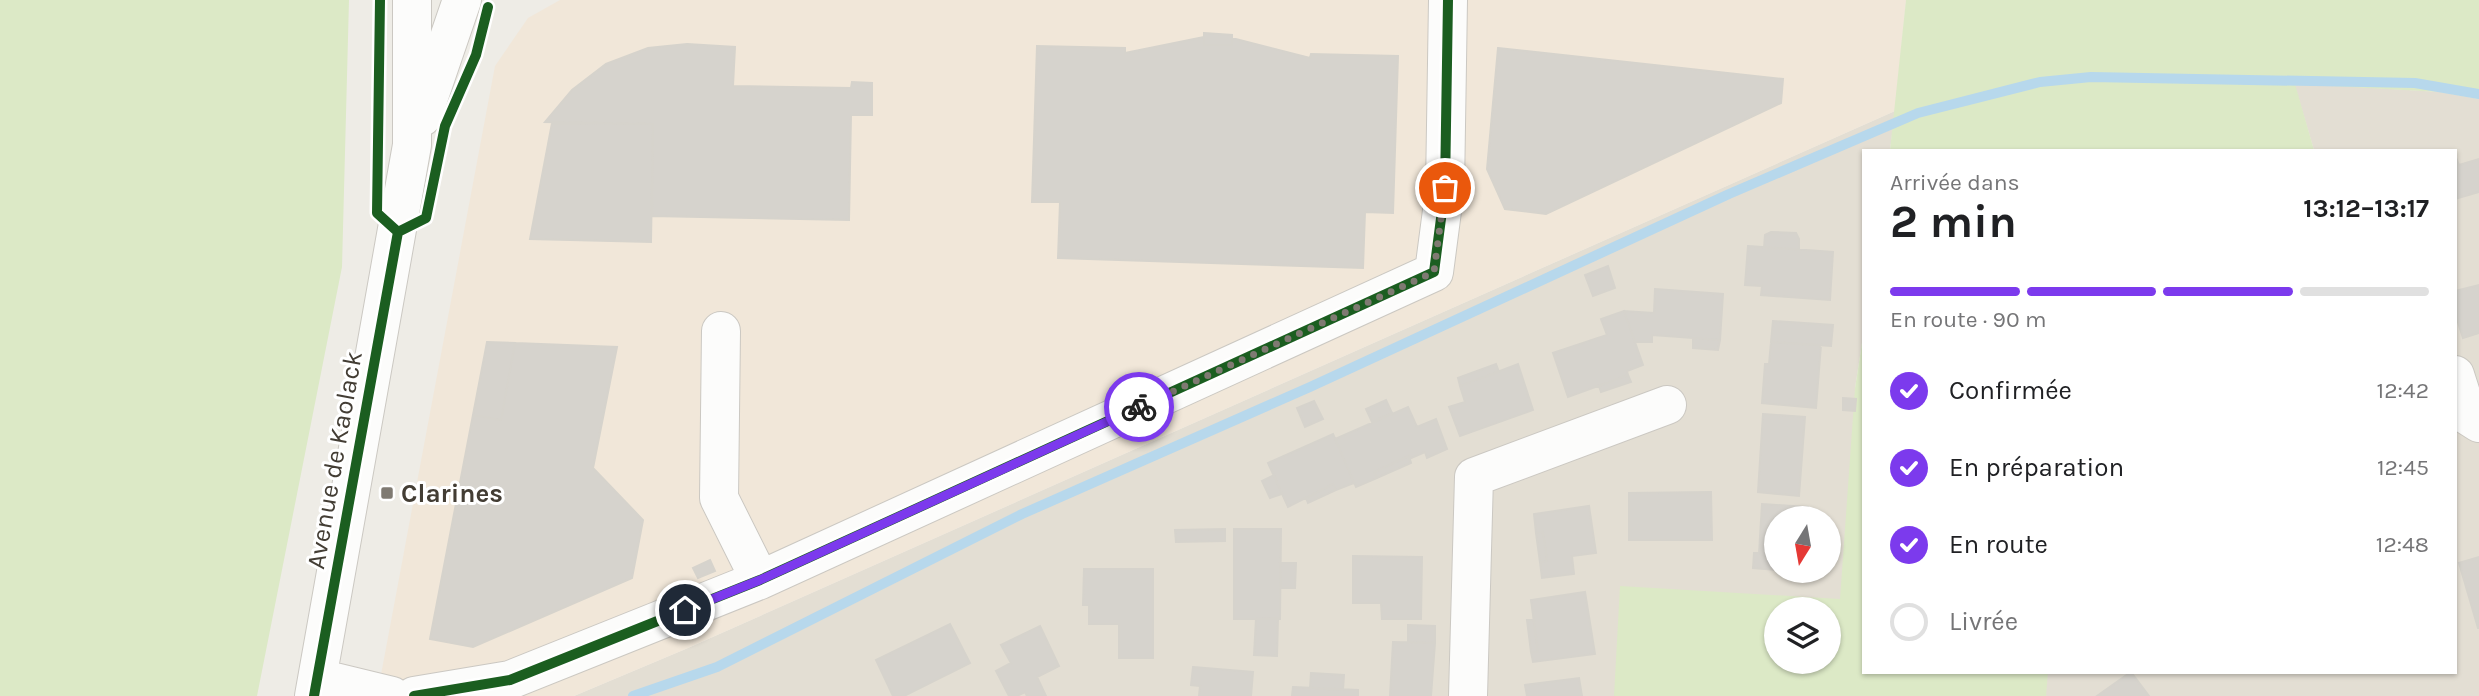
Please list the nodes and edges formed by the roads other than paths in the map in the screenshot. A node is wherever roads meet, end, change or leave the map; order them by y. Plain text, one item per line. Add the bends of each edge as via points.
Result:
1 (412, 0) edge
2 (462, 0) edge
3 (1448, 0) edge
4 (412, 145) junction
5 (721, 331) dead end
6 (2457, 381) edge
7 (1667, 405) dead end
8 (2479, 423) edge
9 (760, 580) junction
10 (316, 687) edge
11 (392, 696) edge
12 (414, 696) edge
13 (1468, 696) edge

1 - 4 street, Avenue de Kaolack
2 - 4 street, Avenue de Kaolack
3 - 9 street via 1445,188 1434,272
4 - 10 street, Avenue de Kaolack
5 - 9 street via 719,498
6 - 8 street via 2468,416
7 - 13 street via 1475,477
9 - 12 street via 510,680
10 - 11 street

